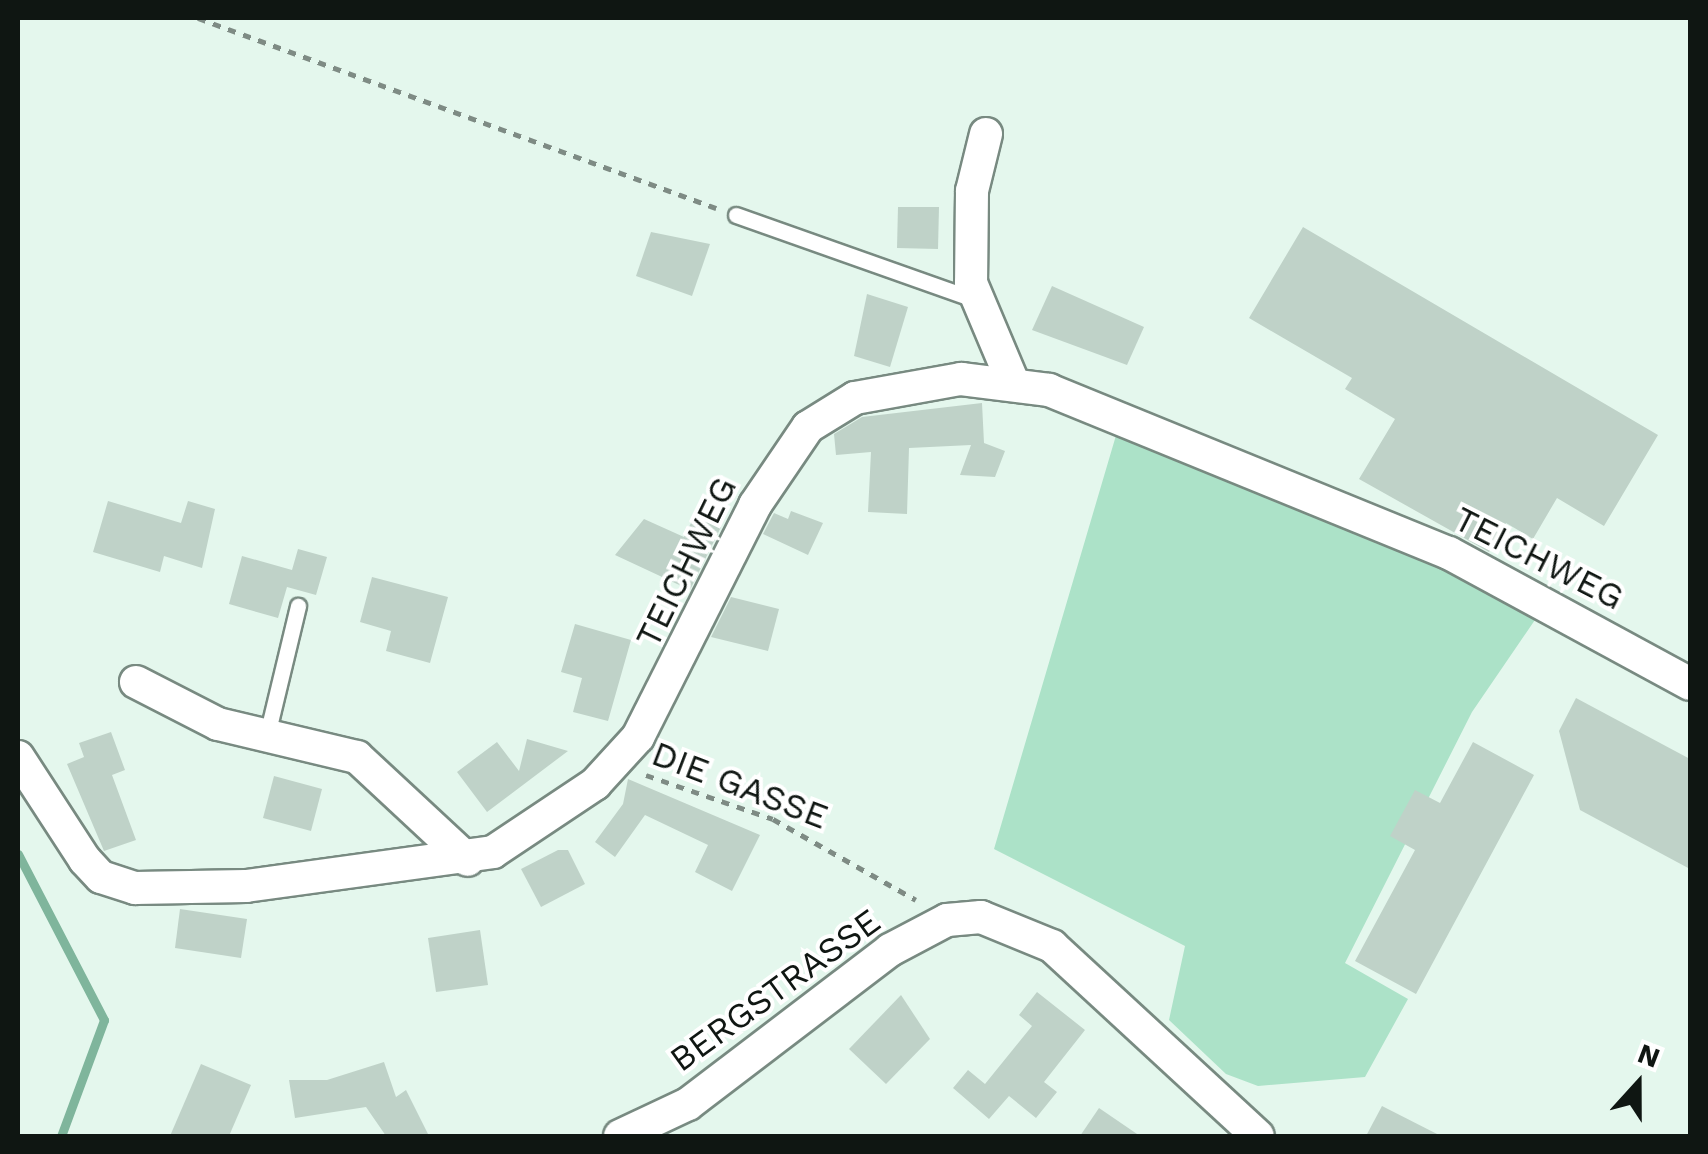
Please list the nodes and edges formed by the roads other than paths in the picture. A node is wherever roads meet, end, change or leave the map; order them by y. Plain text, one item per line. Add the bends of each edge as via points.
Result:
1 (986, 134) dead end
2 (736, 215) road end
3 (978, 300) junction
4 (1012, 380) junction
5 (298, 606) dead end
6 (136, 682) dead end
7 (1690, 684) edge
8 (267, 735) junction
9 (18, 757) edge
10 (468, 860) junction
11 (620, 1136) edge
12 (1258, 1136) edge

1 - 3 street via 968,240
2 - 3 lane
3 - 4 street
4 - 7 street, TEICHWEG via 1449,554
4 - 10 street, TEICHWEG via 907,382 855,398 808,428 755,505 664,699 615,764 530,831
5 - 8 lane
6 - 8 street via 190,712
8 - 10 street via 357,756
9 - 10 street, TEICHWEG via 70,842 117,884 246,886
11 - 12 street, BERGSTRASSE via 688,1104 834,989 947,920 981,918 1052,946

